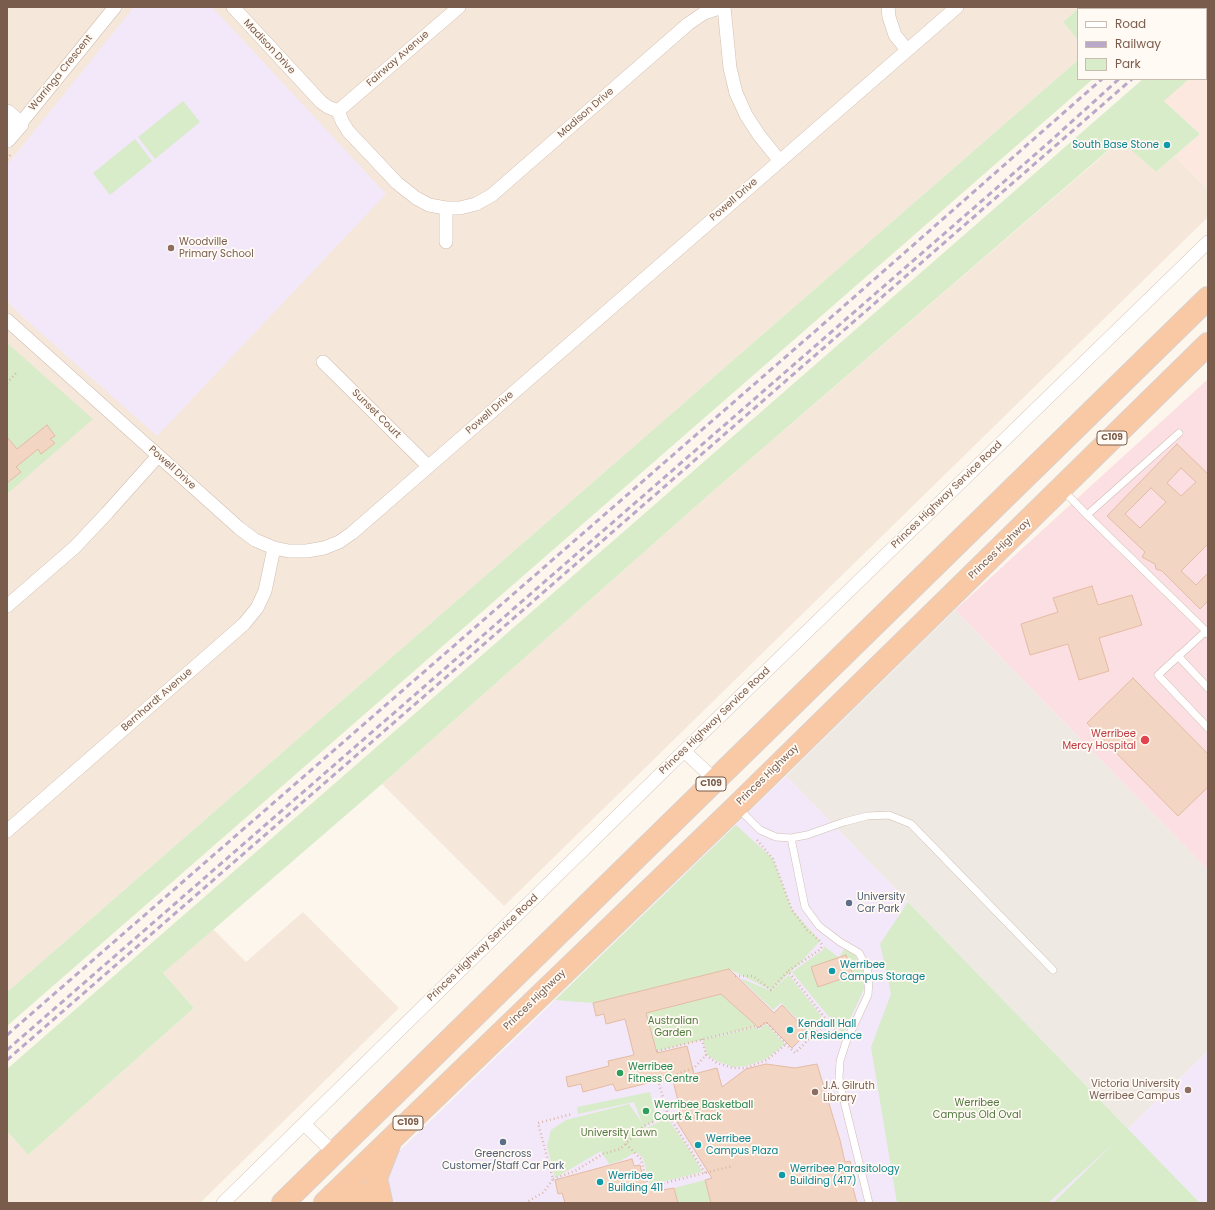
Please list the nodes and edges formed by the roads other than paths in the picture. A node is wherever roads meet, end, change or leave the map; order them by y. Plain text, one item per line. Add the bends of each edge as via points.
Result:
1 (115, 7) edge
2 (232, 7) edge
3 (458, 7) edge
4 (723, 7) edge
5 (888, 7) edge
6 (957, 7) edge
7 (907, 50) junction
8 (338, 111) junction
9 (10, 129) edge
10 (779, 160) junction
11 (446, 208) junction
12 (446, 242) dead end
13 (1208, 242) edge
14 (1208, 298) edge
15 (7, 320) edge
16 (1208, 344) edge
17 (323, 362) dead end
18 (1139, 365) junction
19 (1163, 388) junction
20 (1179, 433) dead end
21 (158, 456) junction
22 (428, 466) junction
23 (1061, 488) junction
24 (1087, 515) junction
25 (274, 548) junction
26 (7, 606) edge
27 (1207, 632) edge
28 (1178, 656) junction
29 (1208, 688) edge
30 (1208, 728) edge
31 (684, 751) junction
32 (715, 780) junction
33 (736, 807) junction
34 (7, 831) edge
35 (791, 838) junction
36 (1053, 970) dead end
37 (304, 1124) junction
38 (391, 1138) junction
39 (334, 1153) junction
40 (358, 1176) junction
41 (378, 1198) edge
42 (329, 1199) edge
43 (224, 1203) edge
44 (283, 1203) edge
45 (869, 1203) edge

1 - 9 street, Warringa Crescent
2 - 8 street, Madison Drive via 320,102
3 - 8 street, Fairway Avenue
4 - 10 street via 730,68 736,93 746,115
4 - 11 street, Madison Drive via 704,13 688,24 492,195 476,204
5 - 7 street via 895,35
6 - 7 street, Powell Drive
7 - 10 street, Powell Drive
8 - 11 street, Madison Drive via 348,131 397,183 429,205
10 - 22 street, Powell Drive
11 - 12 street
13 - 31 street, Princes Highway Service Road
14 - 18 highway, C109
15 - 21 street, Powell Drive
16 - 19 highway, Princes Highway / C109
17 - 22 street, Sunset Court
18 - 19 highway
18 - 32 highway, C109
19 - 23 highway, Princes Highway / C109
20 - 24 lane
21 - 25 street, Powell Drive via 239,528 255,540
21 - 26 street via 75,547
22 - 25 street, Powell Drive via 339,542 307,551
23 - 24 lane
23 - 33 highway, Princes Highway / C109
24 - 27 lane
25 - 34 street, Bernhardt Avenue via 265,591 257,608 244,624
27 - 28 lane
28 - 29 lane
28 - 30 lane via 1158,675
31 - 32 street
31 - 37 street, Princes Highway Service Road
32 - 33 highway
32 - 39 highway, C109
33 - 35 lane via 760,830 776,837
33 - 38 highway, Princes Highway / C109
35 - 36 lane via 867,816 889,815 911,824
35 - 45 lane via 805,907 818,926 859,953 867,968 868,995 846,1042 840,1061 839,1078
37 - 39 street
37 - 43 street, Princes Highway Service Road
38 - 40 highway, Princes Highway / C109
38 - 41 highway via 376,1178
39 - 40 highway
39 - 44 highway, C109
40 - 42 highway, Princes Highway / C109
41 - 42 highway via 357,1192

